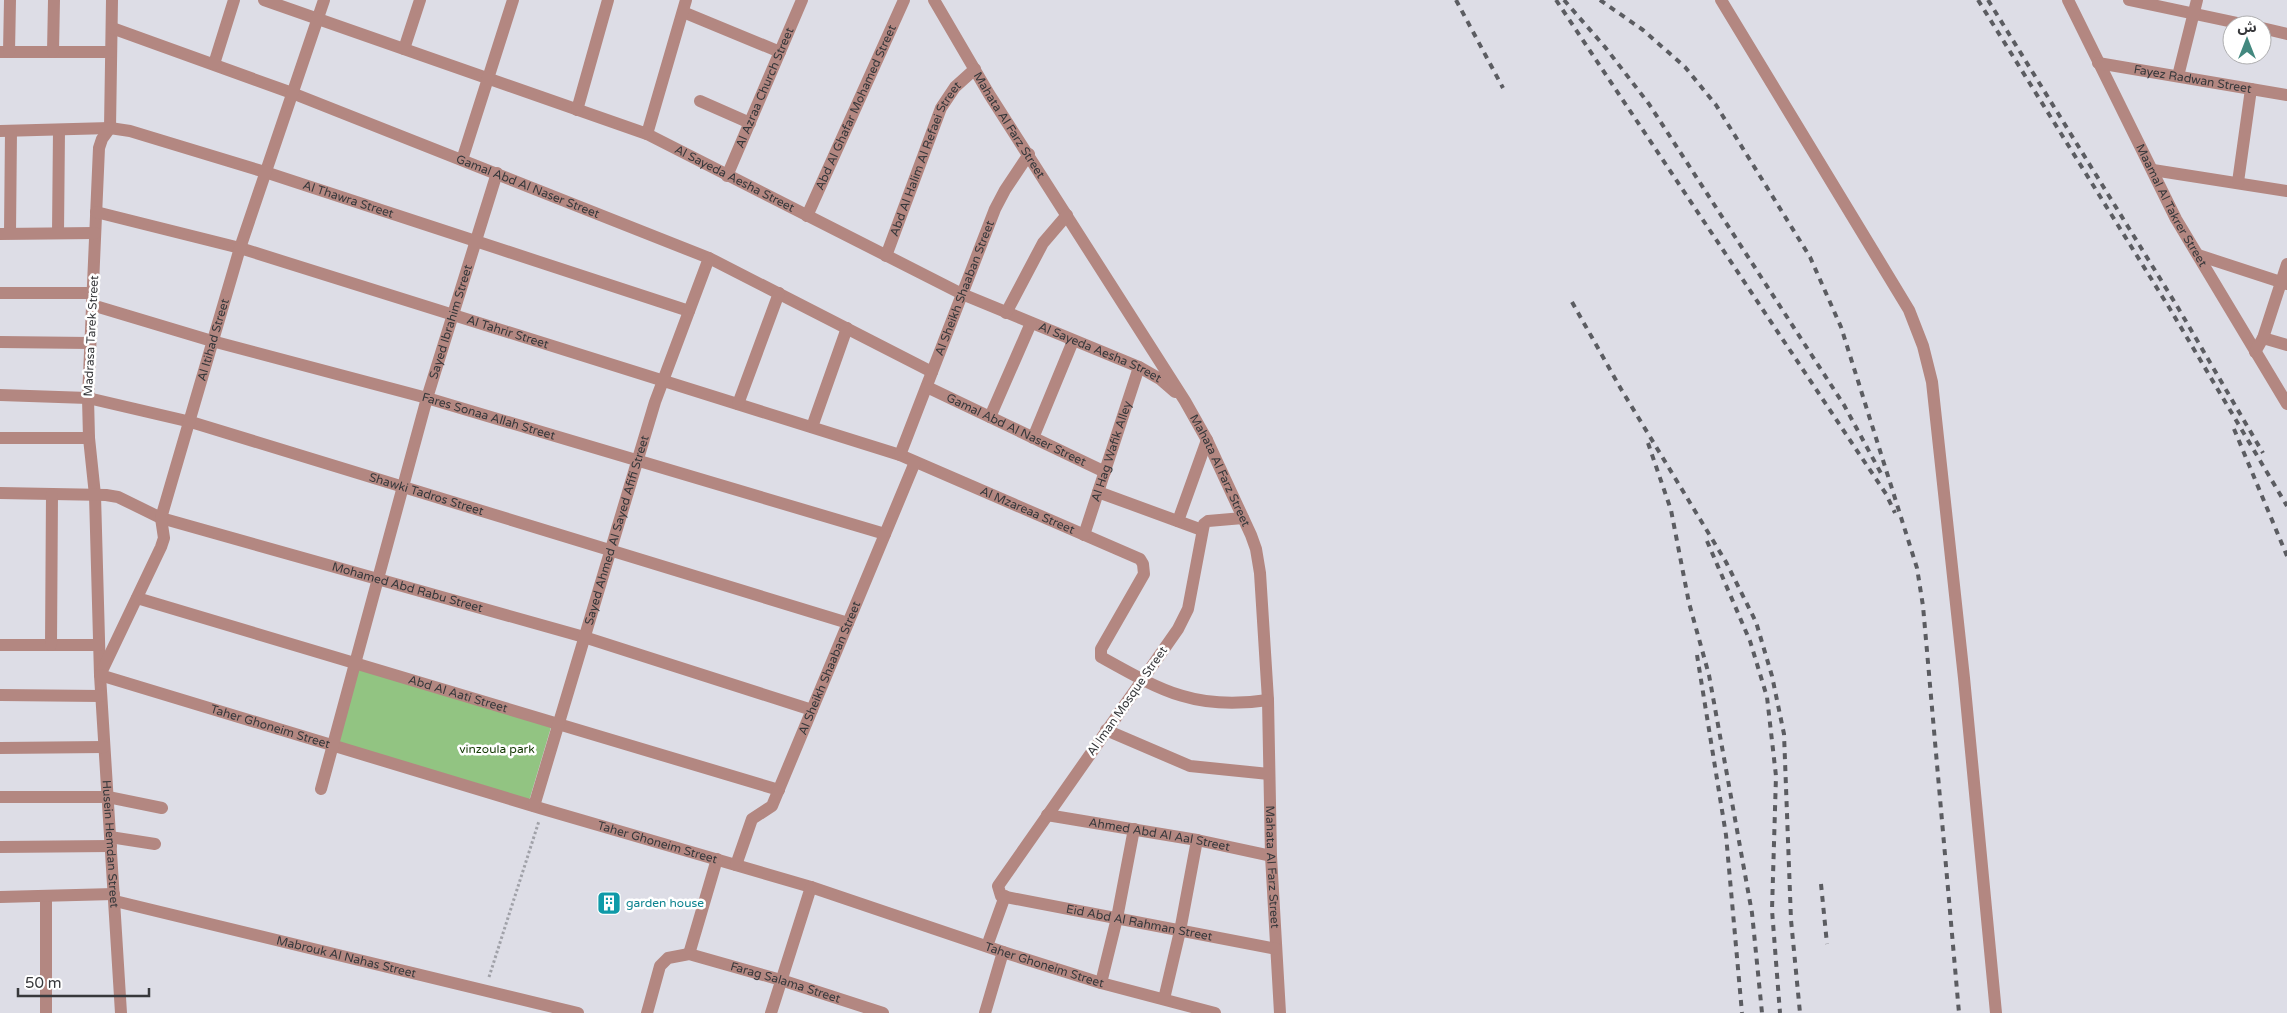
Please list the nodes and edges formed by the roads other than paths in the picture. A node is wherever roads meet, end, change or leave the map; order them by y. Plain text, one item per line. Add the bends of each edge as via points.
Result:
1 (10, 0) edge
2 (54, 0) edge
3 (112, 0) edge
4 (234, 0) edge
5 (264, 0) edge
6 (324, 0) edge
7 (420, 0) edge
8 (513, 0) edge
9 (608, 0) edge
10 (802, 0) edge
11 (904, 0) edge
12 (934, 0) edge
13 (1721, 0) edge
14 (2068, 0) edge
15 (2129, 0) edge
16 (2197, 0) edge
17 (685, 6) edge
18 (2193, 13) junction
19 (318, 19) junction
20 (2222, 19) edge
21 (112, 28) junction
22 (2272, 30) edge
23 (2287, 34) edge
24 (404, 49) junction
25 (5, 52) edge
26 (54, 52) junction
27 (112, 52) junction
28 (780, 52) junction
29 (2098, 63) junction
30 (214, 64) junction
31 (975, 69) junction
32 (2178, 76) junction
33 (488, 78) junction
34 (2251, 89) junction
35 (292, 93) junction
36 (2287, 95) edge
37 (700, 101) dead end
38 (577, 110) junction
39 (750, 123) junction
40 (110, 128) junction
41 (59, 130) junction
42 (6, 131) edge
43 (647, 134) junction
44 (1029, 154) junction
45 (462, 160) junction
46 (2153, 170) junction
47 (265, 172) junction
48 (497, 173) junction
49 (727, 176) junction
50 (2238, 182) junction
51 (2287, 190) edge
52 (96, 212) junction
53 (1067, 215) junction
54 (807, 216) junction
55 (58, 233) junction
56 (95, 233) junction
57 (5, 234) edge
58 (475, 242) junction
59 (240, 248) junction
60 (2198, 255) junction
61 (886, 256) junction
62 (709, 258) junction
63 (2287, 264) edge
64 (2285, 283) edge
65 (0, 293) edge
66 (779, 293) junction
67 (962, 294) junction
68 (92, 299) junction
69 (689, 311) junction
70 (1006, 313) junction
71 (452, 315) junction
72 (1030, 323) junction
73 (847, 328) junction
74 (2263, 338) junction
75 (212, 341) junction
76 (1073, 341) junction
77 (0, 342) edge
78 (90, 343) junction
79 (2287, 345) edge
80 (2256, 352) junction
81 (1139, 367) junction
82 (932, 372) junction
83 (663, 382) junction
84 (927, 387) junction
85 (0, 395) edge
86 (88, 398) junction
87 (428, 398) junction
88 (1185, 401) junction
89 (738, 404) junction
90 (2287, 404) edge
91 (990, 417) junction
92 (190, 422) junction
93 (812, 427) junction
94 (0, 438) edge
95 (89, 438) junction
96 (1033, 438) junction
97 (1207, 440) junction
98 (900, 455) junction
99 (638, 461) junction
100 (915, 462) junction
101 (1104, 472) junction
102 (402, 487) junction
103 (1098, 492) junction
104 (0, 493) edge
105 (52, 494) junction
106 (95, 495) junction
107 (161, 518) junction
108 (1242, 518) junction
109 (1178, 521) junction
110 (1202, 530) junction
111 (885, 534) junction
112 (1084, 536) junction
113 (611, 551) junction
114 (378, 580) junction
115 (137, 598) junction
116 (848, 624) junction
117 (584, 637) junction
118 (0, 644) edge
119 (51, 645) junction
120 (99, 645) junction
121 (355, 663) junction
122 (100, 675) junction
123 (1142, 680) junction
124 (0, 695) edge
125 (101, 696) junction
126 (1268, 700) junction
127 (812, 710) junction
128 (557, 723) junction
129 (1106, 730) junction
130 (333, 744) junction
131 (104, 747) junction
132 (0, 748) edge
133 (1269, 774) junction
134 (322, 789) dead end
135 (779, 790) junction
136 (108, 796) junction
137 (0, 797) edge
138 (539, 807) junction
139 (162, 808) dead end
140 (1046, 815) junction
141 (1134, 829) junction
142 (1197, 840) junction
143 (111, 842) junction
144 (155, 844) dead end
145 (0, 847) edge
146 (1271, 856) junction
147 (717, 859) junction
148 (736, 865) junction
149 (811, 887) junction
150 (46, 896) junction
151 (1003, 896) junction
152 (0, 897) edge
153 (114, 898) junction
154 (1117, 918) junction
155 (1180, 931) junction
156 (987, 946) junction
157 (1276, 948) junction
158 (1003, 952) junction
159 (689, 954) junction
160 (781, 980) junction
161 (1102, 983) junction
162 (1164, 999) junction
163 (46, 1013) edge
164 (121, 1013) edge
165 (578, 1013) edge
166 (646, 1013) edge
167 (771, 1013) edge
168 (883, 1013) edge
169 (986, 1013) edge
170 (1215, 1013) edge
171 (1280, 1013) edge
172 (1996, 1013) edge

1 - 25 street
2 - 26 street
3 - 21 street, Madrasa Tarek Street
4 - 30 street
5 - 19 street, Al Sayeda Aesha Street
6 - 19 street, Al Itihad Street
7 - 24 street
8 - 33 street
9 - 38 street
10 - 28 street, Al Azraa Church Street
11 - 54 street, Abd Al Ghafar Mohamed Street
12 - 31 street, Mahata Al Farz Street
13 - 172 street via 1904,302 1923,346 1932,382
14 - 29 street, Maamal Al Takrer Street
15 - 18 street
16 - 18 street
17 - 28 street
17 - 43 street
18 - 20 street
18 - 32 street
19 - 24 street, Al Sayeda Aesha Street
19 - 35 street, Al Itihad Street
21 - 27 street, Madrasa Tarek Street
21 - 30 street, Gamal Abd Al Naser Street
22 - 23 street
24 - 33 street, Al Sayeda Aesha Street
25 - 26 street
26 - 27 street
27 - 40 street, Madrasa Tarek Street
28 - 39 street, Al Azraa Church Street
29 - 32 street, Fayez Radwan Street
29 - 46 street, Maamal Al Takrer Street
30 - 35 street, Gamal Abd Al Naser Street
31 - 44 street, Mahata Al Farz Street
31 - 61 street, Abd Al Halim Al Refaei Street via 955,87 941,108
32 - 34 street, Fayez Radwan Street
33 - 38 street, Al Sayeda Aesha Street
33 - 45 street
34 - 36 street, Fayez Radwan Street
34 - 50 street
35 - 45 street, Gamal Abd Al Naser Street
35 - 47 street, Al Itihad Street
37 - 39 street
38 - 43 street, Al Sayeda Aesha Street
39 - 49 street, Al Azraa Church Street
40 - 41 street, Al Thawra Street
40 - 47 street, Al Thawra Street via 130,131
40 - 52 street, Madrasa Tarek Street via 99,148
41 - 42 street, Al Thawra Street
41 - 55 street
42 - 57 street
43 - 49 street, Al Sayeda Aesha Street
44 - 53 street, Mahata Al Farz Street
44 - 67 street, Al Sheikh Shaaban Street via 995,209
45 - 48 street, Gamal Abd Al Naser Street
46 - 50 street
46 - 60 street, Maamal Al Takrer Street via 2176,219
47 - 58 street, Al Thawra Street
47 - 59 street, Al Itihad Street
48 - 58 street, Sayed Ibrahim Street
48 - 62 street, Gamal Abd Al Naser Street
49 - 54 street, Al Sayeda Aesha Street
50 - 51 street
52 - 56 street, Madrasa Tarek Street
52 - 59 street, Al Tahrir Street
53 - 70 street via 1043,242
53 - 88 street, Mahata Al Farz Street
54 - 61 street, Al Sayeda Aesha Street
55 - 56 street
55 - 57 street
56 - 68 street, Madrasa Tarek Street
58 - 69 street, Al Thawra Street
58 - 71 street, Sayed Ibrahim Street
59 - 71 street, Al Tahrir Street
59 - 75 street, Al Itihad Street
60 - 64 street
60 - 80 street, Maamal Al Takrer Street
61 - 67 street, Al Sayeda Aesha Street
62 - 66 street, Gamal Abd Al Naser Street
62 - 69 street, Sayed Ahmed Al Sayed Afifi Street
63 - 64 street
64 - 74 street
65 - 68 street, Fares Sonaa Allah Street
66 - 73 street, Gamal Abd Al Naser Street
66 - 89 street
67 - 70 street, Al Sayeda Aesha Street
67 - 82 street, Al Sheikh Shaaban Street
68 - 75 street, Fares Sonaa Allah Street
68 - 78 street, Madrasa Tarek Street
69 - 83 street, Sayed Ahmed Al Sayed Afifi Street
70 - 72 street, Al Sayeda Aesha Street
71 - 83 street, Al Tahrir Street
71 - 87 street, Sayed Ibrahim Street
72 - 76 street, Al Sayeda Aesha Street
72 - 91 street
73 - 82 street, Gamal Abd Al Naser Street
73 - 93 street
74 - 79 street
74 - 80 street
75 - 87 street, Fares Sonaa Allah Street
75 - 92 street, Al Itihad Street
76 - 81 street, Al Sayeda Aesha Street
76 - 96 street
77 - 78 street
78 - 86 street, Madrasa Tarek Street
80 - 90 street, Maamal Al Takrer Street
81 - 88 street, Al Sayeda Aesha Street via 1160,379
81 - 101 street, Al Hag Wafik Alley
82 - 84 street, Al Sheikh Shaaban Street
83 - 89 street, Al Tahrir Street
83 - 99 street, Sayed Ahmed Al Sayed Afifi Street
84 - 91 street, Gamal Abd Al Naser Street
84 - 98 street, Al Sheikh Shaaban Street
85 - 86 street, Shawki Tadros Street
86 - 92 street, Shawki Tadros Street
86 - 95 street, Madrasa Tarek Street
87 - 99 street, Fares Sonaa Allah Street
87 - 102 street, Sayed Ibrahim Street
88 - 97 street, Mahata Al Farz Street
89 - 93 street, Al Tahrir Street
91 - 96 street, Gamal Abd Al Naser Street
92 - 102 street, Shawki Tadros Street
92 - 107 street, Al Itihad Street
93 - 98 street, Al Tahrir Street
94 - 95 street
95 - 106 street, Madrasa Tarek Street
96 - 101 street, Gamal Abd Al Naser Street
97 - 108 street, Mahata Al Farz Street
97 - 109 street
98 - 100 street, Al Tahrir Street
99 - 111 street, Fares Sonaa Allah Street
99 - 113 street, Sayed Ahmed Al Sayed Afifi Street
100 - 111 street, Al Sheikh Shaaban Street
100 - 112 street, Al Mzareaa Street
101 - 103 street, Al Hag Wafik Alley
102 - 113 street, Shawki Tadros Street
102 - 114 street, Sayed Ibrahim Street
103 - 109 street
103 - 112 street, Al Hag Wafik Alley
104 - 105 street, Mohamed Abd Rabu Street
105 - 106 street, Mohamed Abd Rabu Street
105 - 119 street
106 - 107 street, Mohamed Abd Rabu Street via 118,497
106 - 120 street, Madrasa Tarek Street
107 - 114 street, Mohamed Abd Rabu Street
107 - 115 street, Al Itihad Street via 164,538
108 - 110 street via 1208,521
108 - 126 street, Mahata Al Farz Street via 1256,549 1260,573
109 - 110 street
110 - 123 street, Al Iman Mosque Street via 1184,620
111 - 116 street, Al Sheikh Shaaban Street
112 - 123 street, Al Mzareaa Street via 1140,559 1143,564 1144,574 1100,652 1102,657
113 - 116 street, Shawki Tadros Street
113 - 117 street, Sayed Ahmed Al Sayed Afifi Street
114 - 117 street, Mohamed Abd Rabu Street
114 - 121 street, Sayed Ibrahim Street
115 - 121 street, Abd Al Aati Street
115 - 122 street, Al Itihad Street
116 - 127 street, Al Sheikh Shaaban Street
117 - 127 street, Mohamed Abd Rabu Street
117 - 128 street, Sayed Ahmed Al Sayed Afifi Street
118 - 119 street
119 - 120 street
120 - 122 street, Madrasa Tarek Street
121 - 128 street, Abd Al Aati Street
121 - 130 street, Sayed Ibrahim Street
122 - 125 street, Husein Hemdan Street
122 - 130 street, Taher Ghoneim Street
123 - 126 street via 1196,701 1226,704
123 - 129 street, Al Iman Mosque Street
124 - 125 street
125 - 131 street, Husein Hemdan Street
126 - 133 street, Mahata Al Farz Street
127 - 135 street, Al Sheikh Shaaban Street
128 - 135 street, Abd Al Aati Street
128 - 138 street, Sayed Ahmed Al Sayed Afifi Street
129 - 133 street via 1190,766
129 - 140 street, Al Iman Mosque Street
130 - 134 street, Sayed Ibrahim Street
130 - 138 street, Taher Ghoneim Street
131 - 132 street
131 - 136 street, Husein Hemdan Street
133 - 146 street, Mahata Al Farz Street
135 - 148 street, Al Sheikh Shaaban Street via 772,806 752,819
136 - 137 street
136 - 139 street
136 - 143 street, Husein Hemdan Street
138 - 147 street, Taher Ghoneim Street
140 - 141 street, Ahmed Abd Al Aal Street
140 - 151 street, Al Iman Mosque Street via 998,886
141 - 142 street, Ahmed Abd Al Aal Street
141 - 154 street
142 - 146 street, Ahmed Abd Al Aal Street
142 - 155 street
143 - 144 street
143 - 145 street
143 - 153 street, Husein Hemdan Street
146 - 157 street, Mahata Al Farz Street
147 - 148 street, Taher Ghoneim Street
147 - 159 street
148 - 149 street, Taher Ghoneim Street
149 - 156 street, Taher Ghoneim Street
149 - 160 street
150 - 152 street, Mabrouk Al Nahas Street
150 - 153 street, Mabrouk Al Nahas Street
150 - 163 street
151 - 154 street, Eid Abd Al Rahman Street
151 - 156 street
153 - 164 street, Husein Hemdan Street
153 - 165 street, Mabrouk Al Nahas Street
154 - 155 street, Eid Abd Al Rahman Street
154 - 161 street
155 - 157 street, Eid Abd Al Rahman Street
155 - 162 street
156 - 158 street, Taher Ghoneim Street
157 - 171 street, Mahata Al Farz Street
158 - 161 street, Taher Ghoneim Street
158 - 169 street
159 - 160 street, Farag Salama Street
159 - 166 street via 668,958 660,966
160 - 167 street
160 - 168 street, Farag Salama Street
161 - 162 street, Taher Ghoneim Street
162 - 170 street, Taher Ghoneim Street

